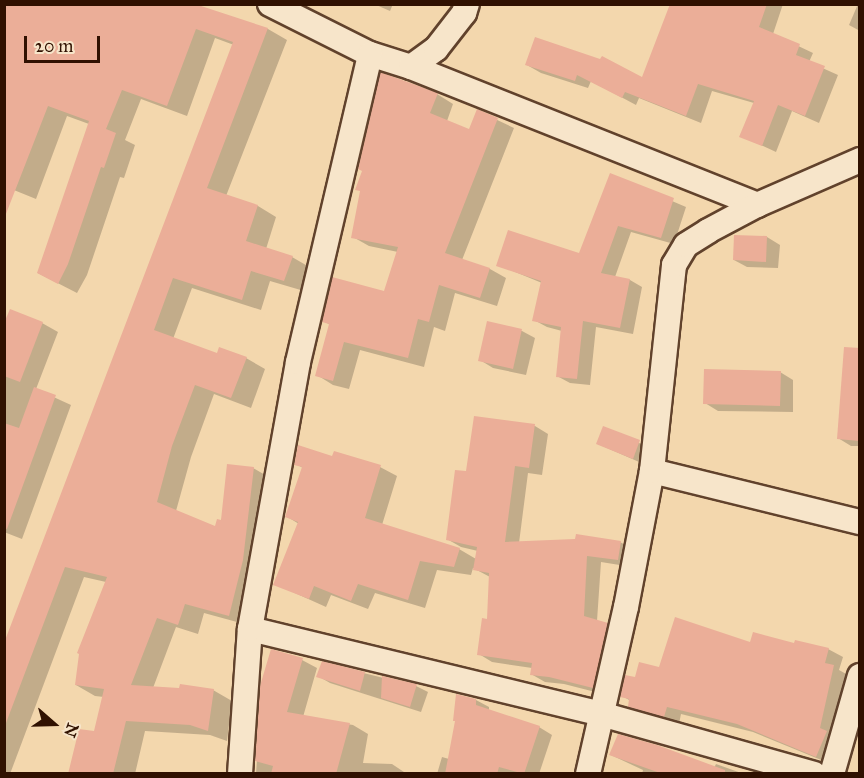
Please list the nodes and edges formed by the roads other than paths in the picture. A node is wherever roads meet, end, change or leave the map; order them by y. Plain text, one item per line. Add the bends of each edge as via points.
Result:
1 (270, 4) edge
2 (466, 4) edge
3 (370, 54) junction
4 (411, 67) junction
5 (860, 160) edge
6 (757, 205) junction
7 (652, 471) junction
8 (860, 522) edge
9 (250, 629) junction
10 (860, 676) edge
11 (601, 714) junction
12 (240, 774) edge
13 (588, 774) edge
14 (814, 774) edge
15 (832, 774) edge

1 - 3 street
2 - 4 street via 464,13 436,49
3 - 4 street
3 - 9 street via 298,362
4 - 6 street
5 - 6 street
6 - 7 street via 686,245 674,265
7 - 8 street
7 - 11 street
9 - 11 street
9 - 12 street
10 - 15 street
11 - 13 street
11 - 14 street

